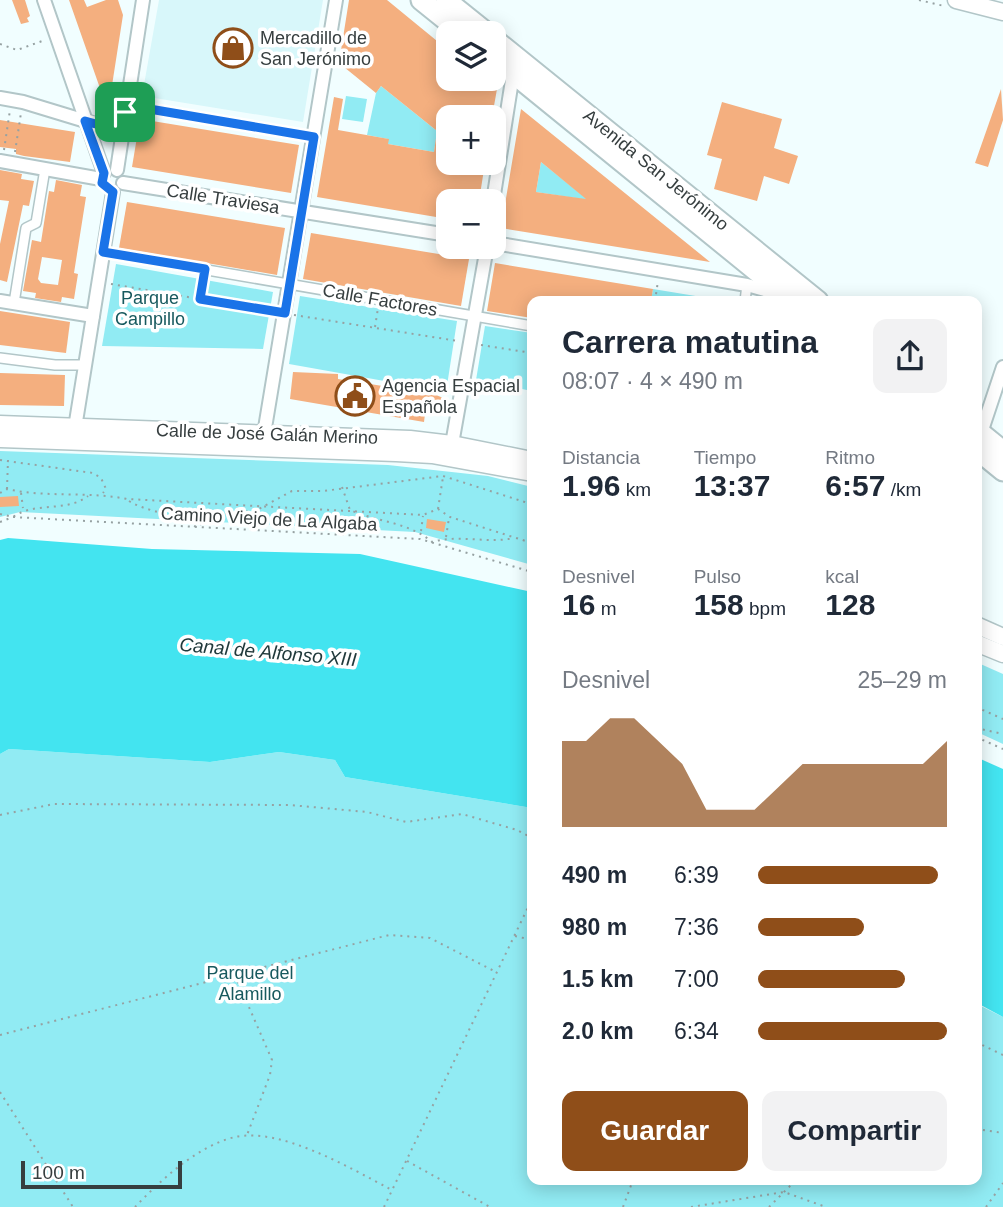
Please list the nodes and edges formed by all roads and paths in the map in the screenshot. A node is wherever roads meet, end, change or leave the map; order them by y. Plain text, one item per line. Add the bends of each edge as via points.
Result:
1 (44, 0) edge
2 (143, 0) edge
3 (336, 0) edge
4 (421, 0) edge
5 (446, 0) edge
6 (956, 0) edge
7 (1003, 12) edge
8 (447, 21) edge
9 (472, 21) edge
10 (56, 36) junction
11 (0, 44) edge
12 (506, 50) edge
13 (506, 68) edge
14 (513, 74) junction
15 (12, 100) edge
16 (126, 108) junction
17 (85, 121) junction
18 (115, 125) junction
19 (123, 136) junction
20 (314, 137) junction
21 (5, 162) edge
22 (45, 169) junction
23 (107, 174) junction
24 (118, 188) junction
25 (495, 189) edge
26 (302, 212) junction
27 (436, 233) edge
28 (506, 245) edge
29 (103, 252) junction
30 (485, 259) edge
31 (205, 269) junction
32 (660, 271) junction
33 (759, 273) junction
34 (110, 284) dead end
35 (290, 284) junction
36 (656, 296) edge
37 (748, 296) edge
38 (786, 296) edge
39 (807, 296) edge
40 (200, 299) junction
41 (379, 300) junction
42 (0, 301) edge
43 (14, 303) junction
44 (285, 313) junction
45 (93, 316) junction
46 (475, 316) junction
47 (527, 325) edge
48 (375, 328) junction
49 (470, 343) junction
50 (527, 352) edge
51 (0, 358) edge
52 (85, 365) junction
53 (1003, 368) edge
54 (0, 424) edge
55 (982, 426) edge
56 (74, 434) junction
57 (264, 434) junction
58 (0, 439) edge
59 (982, 439) edge
60 (982, 442) edge
61 (452, 444) junction
62 (1003, 451) edge
63 (8, 459) junction
64 (527, 459) edge
65 (0, 460) edge
66 (1003, 471) edge
67 (527, 472) edge
68 (443, 476) junction
69 (342, 486) junction
70 (7, 489) junction
71 (0, 492) edge
72 (21, 492) junction
73 (103, 494) junction
74 (89, 496) junction
75 (127, 499) junction
76 (527, 502) edge
77 (265, 505) junction
78 (23, 509) junction
79 (438, 509) junction
80 (350, 510) junction
81 (0, 514) edge
82 (423, 515) junction
83 (13, 517) junction
84 (450, 517) junction
85 (0, 522) edge
86 (196, 527) junction
87 (421, 533) junction
88 (515, 537) junction
89 (445, 538) junction
90 (527, 541) edge
91 (432, 542) junction
92 (527, 570) edge
93 (982, 627) edge
94 (1003, 636) edge
95 (982, 645) edge
96 (1003, 654) edge
97 (982, 710) edge
98 (1003, 719) edge
99 (982, 729) edge
100 (1003, 734) edge
101 (982, 740) edge
102 (1003, 749) edge
103 (0, 815) edge
104 (527, 835) edge
105 (527, 909) edge
106 (514, 936) junction
107 (527, 939) edge
108 (496, 972) junction
109 (235, 975) junction
110 (0, 1035) edge
111 (982, 1045) edge
112 (1003, 1055) edge
113 (0, 1092) edge
114 (982, 1130) edge
115 (1003, 1133) edge
116 (247, 1136) junction
117 (406, 1161) junction
118 (1003, 1183) edge
119 (631, 1185) edge
120 (791, 1185) edge
121 (392, 1190) junction
122 (784, 1192) junction
123 (72, 1207) edge
124 (135, 1207) edge
125 (384, 1207) edge
126 (490, 1207) edge
127 (623, 1207) edge
128 (691, 1207) edge
129 (769, 1207) edge
130 (826, 1207) edge
131 (986, 1207) edge

1 - 10 street
2 - 16 street
3 - 20 street
4 - 8 main road
5 - 9 main road
6 - 7 main road
10 - 11 path via 17,50
10 - 17 street
12 - 33 main road, Avenida San Jerónimo
13 - 14 main road, Avenida San Jerónimo
14 - 25 street
14 - 33 main road, Avenida San Jerónimo
15 - 17 street
15 - 21 path
15 - 21 path
16 - 18 street
16 - 19 street
16 - 20 street
17 - 18 street
17 - 23 street
18 - 19 street
19 - 23 street
20 - 26 street
21 - 22 street
22 - 23 street
22 - 43 street via 36,223 26,228
23 - 24 street via 103,186
23 - 24 street via 122,174
24 - 26 street, Calle Traviesa
24 - 29 street
26 - 27 street, Calle Traviesa
26 - 35 street
28 - 32 street
29 - 31 street, Calle Factores
29 - 45 street
30 - 46 street
31 - 35 street, Calle Factores
31 - 40 path
32 - 33 street
32 - 36 path
33 - 37 street
33 - 38 main road, Avenida San Jerónimo
33 - 39 main road, Avenida San Jerónimo
34 - 40 path
35 - 41 street, Calle Factores
35 - 44 street
40 - 44 path
41 - 46 street, Calle Factores
41 - 48 path
42 - 43 street
43 - 45 street
44 - 48 path
44 - 57 street
45 - 52 street
46 - 47 street, Calle Factores
46 - 49 street
48 - 49 path
49 - 50 path
49 - 61 street
51 - 52 street
52 - 56 street
53 - 55 street
54 - 56 main road, Calle de José Galán Merino
56 - 57 main road, Calle de José Galán Merino
56 - 58 main road, Calle de José Galán Merino
56 - 67 main road, Calle de José Galán Merino via 408,454
57 - 61 main road, Calle de José Galán Merino
59 - 62 main road
60 - 66 main road
61 - 64 main road, Calle de José Galán Merino
63 - 65 path
63 - 70 path
63 - 73 path via 93,473 101,478 106,489
68 - 69 path
68 - 76 path
68 - 79 path
69 - 77 path via 292,491
69 - 80 path
70 - 71 path
70 - 72 path
72 - 74 path
72 - 78 path
73 - 74 path
73 - 75 path
74 - 78 path via 70,505
75 - 77 path
75 - 86 path via 180,516
77 - 80 path
77 - 86 path via 240,514 218,514
78 - 83 path
79 - 82 path
79 - 84 path
80 - 82 path
80 - 87 path
81 - 83 path
82 - 87 path
83 - 85 path, Camino Viejo de La Algaba
83 - 86 path, Camino Viejo de La Algaba
84 - 88 path
84 - 89 path
86 - 91 path, Camino Viejo de La Algaba
87 - 91 path
88 - 89 path via 501,541
88 - 90 path
89 - 91 path
91 - 92 path, Camino Viejo de La Algaba
93 - 94 main road
95 - 96 main road
97 - 98 path
99 - 100 path
101 - 102 path
103 - 104 path via 54,804 290,805 367,812 406,822 461,814
105 - 106 path
106 - 107 path
106 - 108 path
108 - 109 path via 430,938 407,934
108 - 117 path
109 - 110 path
109 - 116 path via 272,1060
111 - 112 path
113 - 123 path
114 - 115 path
116 - 121 path via 275,1139 332,1158
116 - 124 path via 221,1142 184,1164
117 - 121 path
117 - 126 path
118 - 131 path
119 - 127 path
120 - 122 path
121 - 125 path
122 - 128 path
122 - 129 path
122 - 130 path

